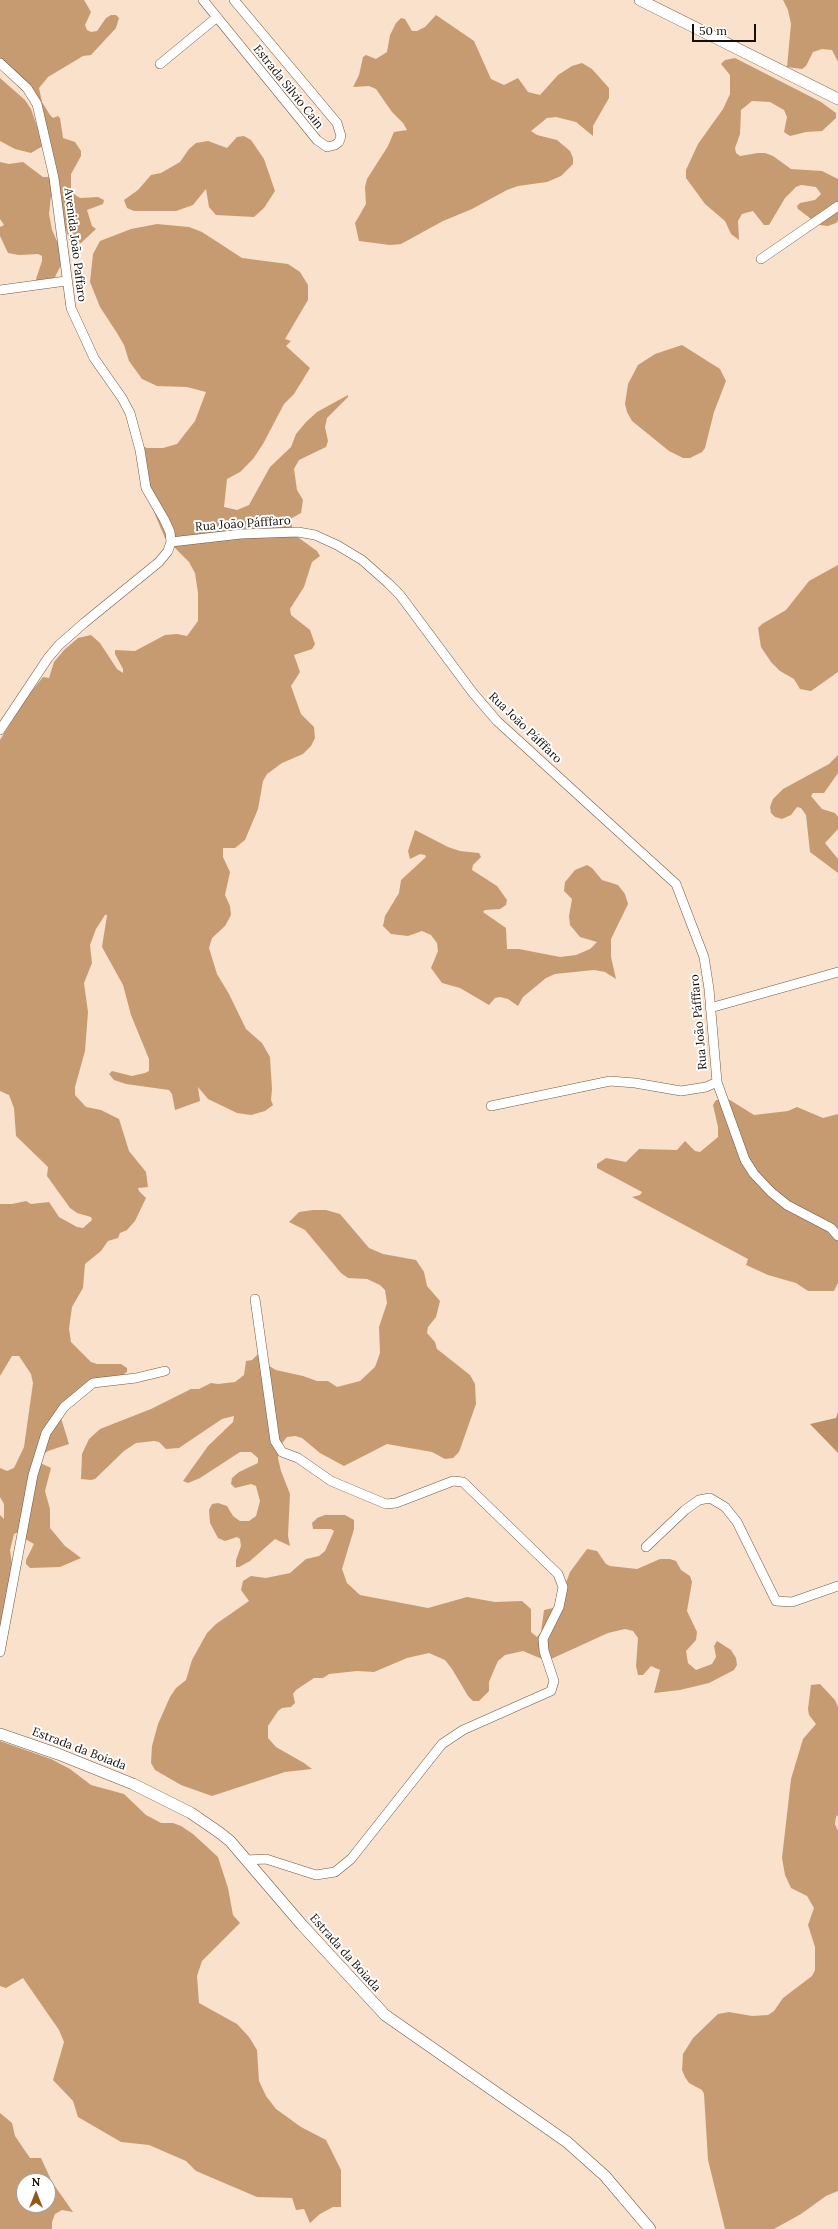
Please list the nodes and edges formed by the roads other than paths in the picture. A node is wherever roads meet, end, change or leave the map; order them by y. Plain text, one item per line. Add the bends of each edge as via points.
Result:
1 (203, 0) edge
2 (234, 0) edge
3 (640, 0) edge
4 (216, 18) junction
5 (0, 63) edge
6 (160, 64) dead end
7 (838, 99) edge
8 (838, 206) edge
9 (761, 259) dead end
10 (66, 281) junction
11 (0, 290) edge
12 (171, 542) junction
13 (0, 730) edge
14 (838, 972) edge
15 (710, 1008) junction
16 (717, 1082) junction
17 (491, 1106) dead end
18 (838, 1236) edge
19 (255, 1300) dead end
20 (165, 1371) dead end
21 (646, 1547) dead end
22 (838, 1586) edge
23 (0, 1652) edge
24 (0, 1734) edge
25 (247, 1860) junction
26 (650, 2229) edge

1 - 4 street, Estrada Silvio Cain
2 - 4 street, Estrada Silvio Cain via 337,123 341,136 339,142 327,147 317,140
3 - 7 main road
4 - 6 street
5 - 10 street, Avenida João Paffaro via 32,94 41,116 54,178
8 - 9 street
10 - 11 street
10 - 12 street, Avenida João Paffaro via 71,308 82,336 130,413 140,450 146,488 164,519
12 - 13 street via 168,551 159,562 59,645
12 - 15 street, Rua João Páfffaro via 241,534 298,532 325,539 376,571 400,595 497,721 676,884 704,957 710,989
14 - 15 street
15 - 16 street, Rua João Páfffaro
16 - 17 street via 706,1087 681,1091 610,1081
16 - 18 street, Rua João Páfffaro via 745,1160 754,1174 787,1205 831,1228
19 - 25 street via 275,1441 282,1452 298,1458 332,1482 386,1504 396,1503 453,1481 463,1482 558,1574 563,1588 559,1607 543,1639 544,1651 554,1681 551,1691 463,1730 442,1744 351,1859 335,1872 316,1875 266,1859
20 - 23 street via 136,1378 93,1383 64,1407 46,1433 33,1475
21 - 22 street via 685,1510 699,1500 710,1498 725,1507 737,1522 776,1601 792,1602
24 - 25 main road, Estrada da Boiada via 58,1754 133,1784 165,1800 215,1829
25 - 26 main road, Estrada da Boiada via 384,2015 553,2130 605,2176

